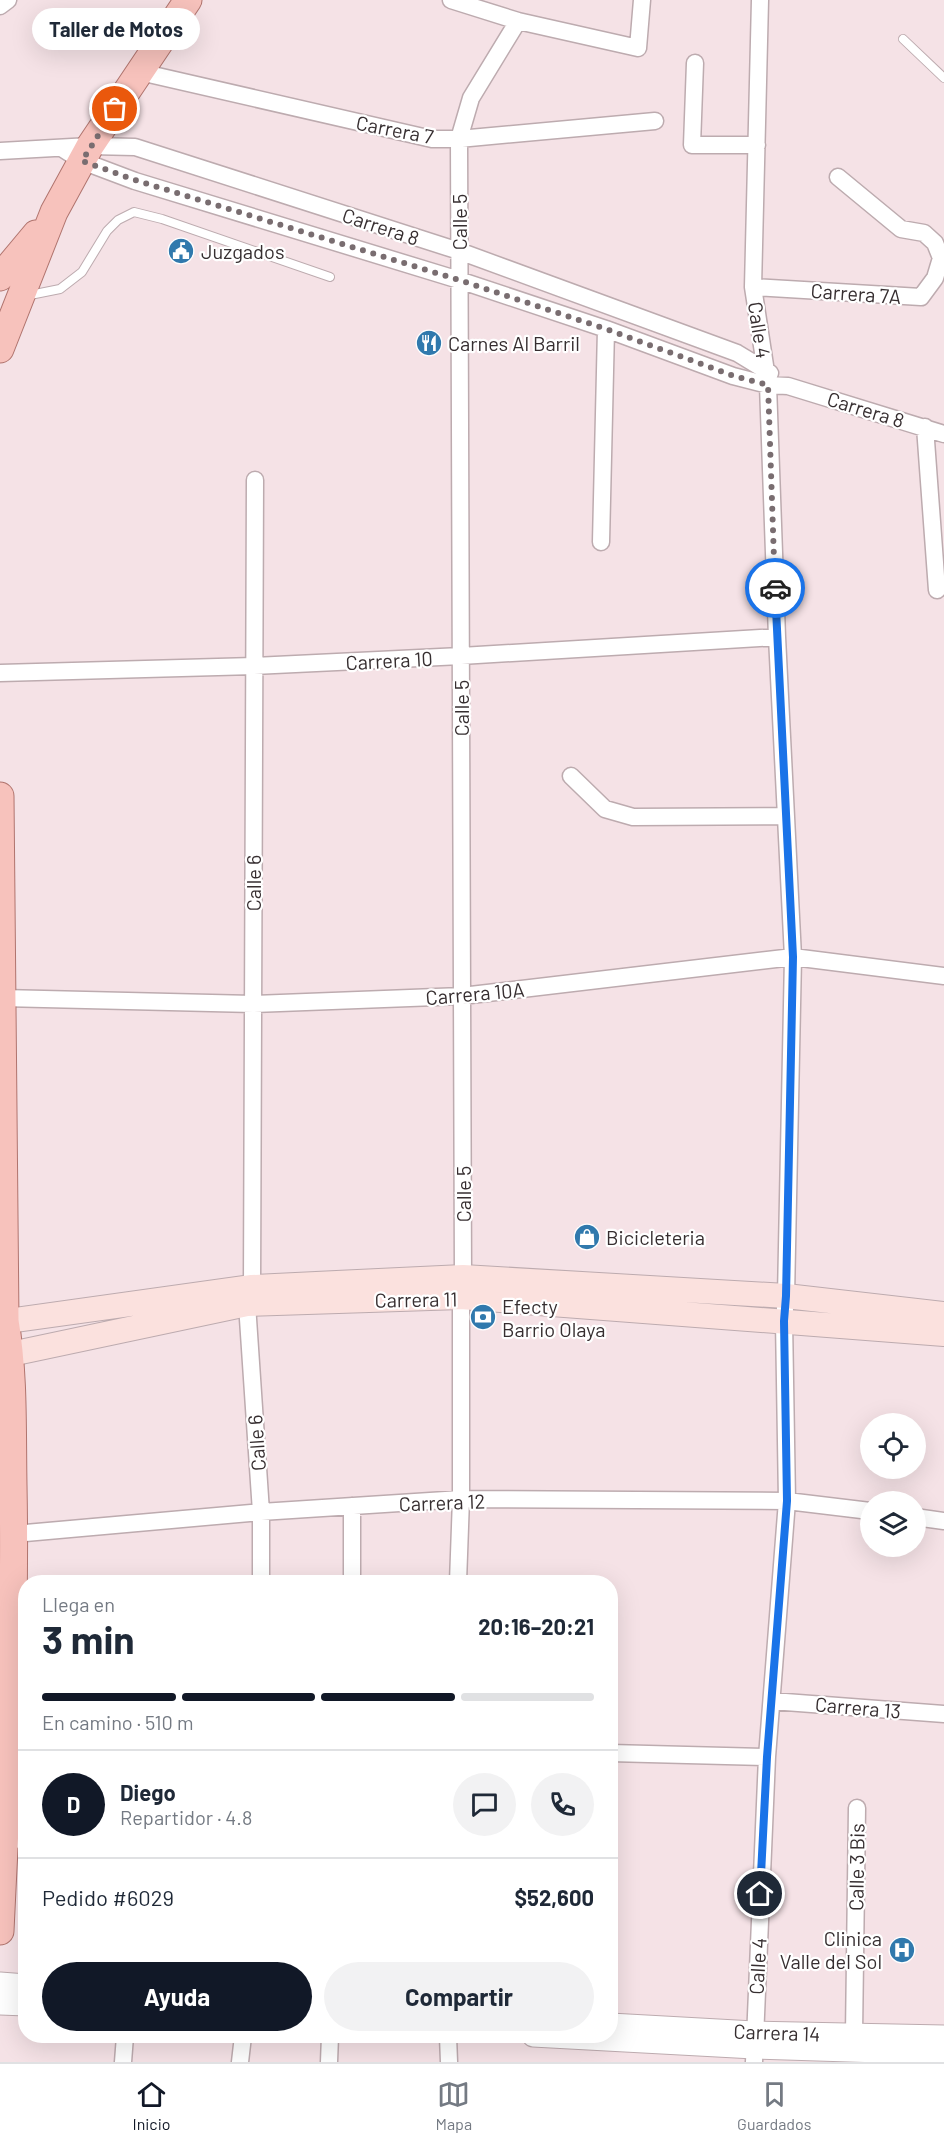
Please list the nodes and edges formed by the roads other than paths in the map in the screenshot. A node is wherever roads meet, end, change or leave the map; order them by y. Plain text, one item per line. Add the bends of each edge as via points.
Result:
1 (8, 0) edge
2 (188, 0) edge
3 (451, 0) edge
4 (642, 0) edge
5 (760, 0) edge
6 (0, 6) edge
7 (518, 21) junction
8 (903, 39) dead end
9 (695, 63) dead end
10 (140, 72) junction
11 (944, 78) edge
12 (655, 122) dead end
13 (459, 139) junction
14 (757, 145) junction
15 (0, 152) edge
16 (79, 152) junction
17 (838, 177) dead end
18 (54, 212) junction
19 (459, 251) junction
20 (0, 277) edge
21 (330, 277) dead end
22 (459, 280) junction
23 (753, 287) junction
24 (19, 297) junction
25 (606, 329) junction
26 (0, 349) edge
27 (767, 377) junction
28 (925, 427) junction
29 (944, 434) edge
30 (255, 480) dead end
31 (938, 512) edge
32 (601, 542) dead end
33 (936, 590) dead end
34 (777, 637) junction
35 (461, 656) junction
36 (254, 666) junction
37 (0, 673) edge
38 (571, 776) dead end
39 (0, 796) edge
40 (786, 816) junction
41 (793, 957) junction
42 (944, 976) edge
43 (462, 996) junction
44 (2, 998) junction
45 (253, 1004) junction
46 (462, 1287) junction
47 (250, 1295) junction
48 (786, 1296) junction
49 (944, 1314) edge
50 (784, 1321) junction
51 (3, 1322) edge
52 (944, 1334) edge
53 (5, 1354) edge
54 (460, 1499) junction
55 (787, 1501) junction
56 (352, 1506) junction
57 (860, 1510) edge
58 (261, 1512) junction
59 (926, 1519) edge
60 (944, 1521) edge
61 (14, 1533) junction
62 (261, 1575) edge
63 (352, 1575) edge
64 (458, 1575) edge
65 (772, 1701) junction
66 (944, 1714) edge
67 (17, 1733) edge
68 (618, 1753) edge
69 (767, 1757) junction
70 (857, 1808) dead end
71 (15, 1840) edge
72 (0, 1931) edge
73 (0, 1983) edge
74 (18, 1984) edge
75 (0, 2004) edge
76 (18, 2005) edge
77 (618, 2025) edge
78 (854, 2034) junction
79 (944, 2036) edge
80 (618, 2041) edge
81 (124, 2043) edge
82 (242, 2043) edge
83 (330, 2043) edge
84 (448, 2043) edge
85 (754, 2048) edge
86 (944, 2054) edge
87 (123, 2062) edge
88 (240, 2062) edge
89 (329, 2062) edge
90 (449, 2062) edge

1 - 6 street
2 - 10 main road
3 - 7 street
4 - 7 street via 639,48
5 - 14 street, Calle 4
7 - 13 street, Calle 5 via 471,98
8 - 11 lane
9 - 14 street via 692,145
10 - 13 street, Carrera 7 via 432,139
10 - 16 main road
12 - 13 street, Carrera 7
13 - 19 street, Calle 5
14 - 23 street, Calle 4
15 - 16 street, Carrera 8
16 - 18 main road
16 - 19 street, Carrera 8 via 135,147
16 - 22 street, Carrera 8 via 135,180
17 - 23 street, Carrera 7A via 901,229 924,233 935,243 941,258 921,297
18 - 20 main road
18 - 24 main road
19 - 22 street, Calle 5
19 - 27 street, Carrera 8 via 737,353
21 - 24 lane via 134,212 107,231 82,272 60,289
22 - 25 street, Carrera 8
22 - 35 street, Calle 5
23 - 27 street, Calle 4
24 - 26 main road
25 - 27 street, Carrera 8 via 734,376
25 - 32 street
27 - 28 street, Carrera 8
27 - 34 street, Calle 4
28 - 29 street, Carrera 8
28 - 31 street
30 - 36 street, Calle 6
31 - 33 street
34 - 35 street, Carrera 10
34 - 40 street, Calle 4
35 - 36 street, Carrera 10
35 - 43 street, Calle 5
36 - 37 street, Carrera 10
36 - 45 street, Calle 6
38 - 40 street via 605,809 633,817
39 - 44 main road
40 - 41 street, Calle 4
41 - 42 street, Carrera 10A
41 - 43 street, Carrera 10A
41 - 48 street, Calle 4
43 - 45 street, Carrera 10A
43 - 46 street, Calle 5
44 - 45 street, Carrera 10A
44 - 51 main road
45 - 47 street, Calle 6
46 - 47 main road, Carrera 11
46 - 48 main road, Carrera 11
46 - 50 main road, Carrera 11
46 - 54 street, Calle 5
47 - 51 main road, Carrera 11
47 - 53 main road, Carrera 11
47 - 58 street, Calle 6
48 - 49 main road, Carrera 11
48 - 50 street, Calle 4
50 - 52 main road, Carrera 11
50 - 55 street, Calle 4
51 - 53 main road
53 - 61 main road
54 - 55 street, Carrera 12
54 - 56 street, Carrera 12
54 - 64 street, Calle 5
55 - 57 street, Carrera 12
55 - 65 street, Calle 4
56 - 58 street, Carrera 12
56 - 63 street
58 - 61 street, Carrera 12
58 - 62 street, Calle 6
59 - 60 street
61 - 67 main road
65 - 66 street, Carrera 13
65 - 69 street, Calle 4
67 - 71 main road
68 - 69 street
69 - 85 street, Calle 4
70 - 78 street, Calle 3 Bis
71 - 72 main road
73 - 74 street
75 - 76 street
77 - 85 street, Carrera 14
78 - 79 street, Carrera 14
78 - 85 street, Carrera 14
80 - 85 street, Carrera 14
81 - 87 street
82 - 88 street
83 - 89 street
84 - 90 street
85 - 86 street, Carrera 14

